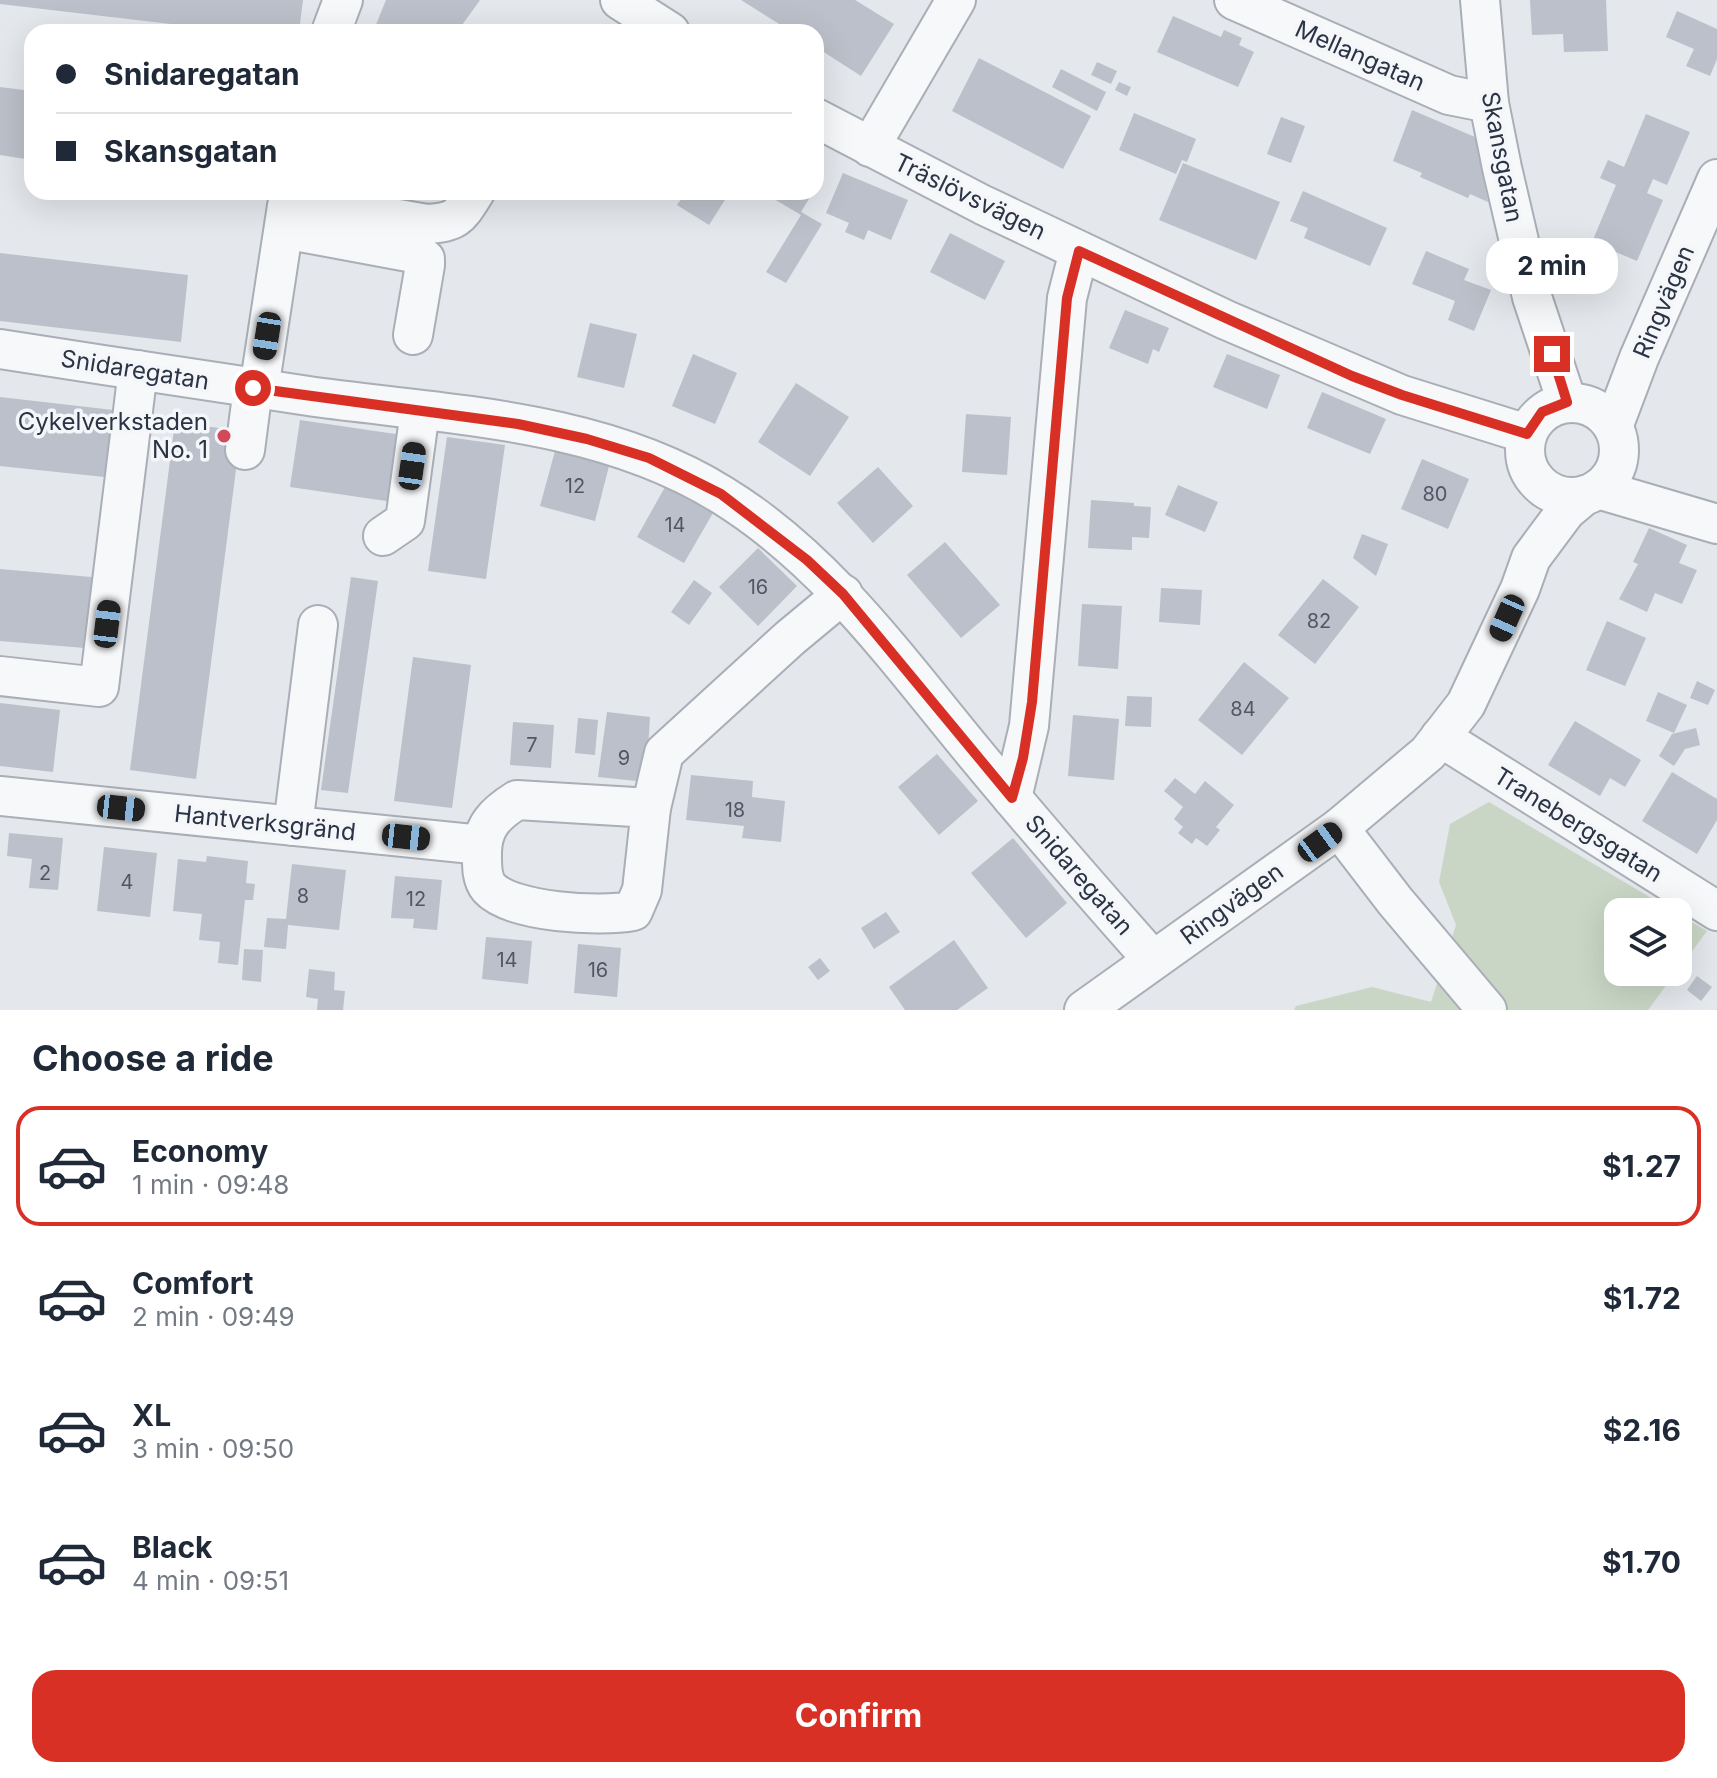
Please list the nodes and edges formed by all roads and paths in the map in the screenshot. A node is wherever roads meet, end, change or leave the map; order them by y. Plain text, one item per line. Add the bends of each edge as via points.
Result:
1 (343, 0) edge
2 (620, 0) edge
3 (956, 0) edge
4 (1234, 0) edge
5 (1480, 0) edge
6 (334, 24) edge
7 (658, 24) edge
8 (1489, 103) junction
9 (824, 122) edge
10 (870, 147) junction
11 (1717, 179) edge
12 (470, 200) edge
13 (287, 207) edge
14 (1079, 251) junction
15 (413, 335) dead end
16 (0, 349) edge
17 (138, 370) junction
18 (256, 389) junction
19 (1567, 402) junction
20 (420, 411) junction
21 (1527, 434) junction
22 (1616, 441) junction
23 (245, 450) dead end
24 (1534, 478) junction
25 (1591, 492) junction
26 (1712, 522) edge
27 (383, 536) dead end
28 (1531, 558) junction
29 (843, 594) junction
30 (318, 625) dead end
31 (0, 676) edge
32 (1440, 737) junction
33 (0, 796) edge
34 (1012, 798) junction
35 (651, 808) junction
36 (293, 826) junction
37 (1339, 828) junction
38 (482, 845) junction
39 (1717, 911) edge
40 (1153, 960) junction
41 (1084, 1010) edge
42 (1487, 1010) edge

1 - 6 street
2 - 7 street
3 - 10 street
4 - 8 street, Mellangatan via 1449,95
5 - 8 street, Skansgatan
8 - 19 street, Skansgatan via 1532,297
9 - 10 street, Träslövsvägen
10 - 14 street, Träslövsvägen
11 - 22 street, Ringvägen via 1639,358
12 - 13 street via 449,223 427,224
13 - 15 street via 425,259
13 - 18 street
14 - 21 street, Träslövsvägen via 1352,376
14 - 34 street via 1067,298 1029,726
16 - 17 street, Snidaregatan
17 - 18 street, Snidaregatan
17 - 31 street via 99,687
18 - 20 street, Snidaregatan
18 - 23 street
19 - 21 street via 1542,412
19 - 22 street via 1599,411
20 - 27 street via 405,521
20 - 29 street, Snidaregatan via 537,427 649,458 721,494
21 - 24 street via 1526,462
22 - 25 street via 1612,475
22 - 26 street
24 - 25 street via 1561,496
24 - 28 street, Ringvägen via 1528,519
25 - 26 street
25 - 28 street, Ringvägen via 1566,511
28 - 32 street, Ringvägen via 1466,704
29 - 34 street, Snidaregatan
29 - 35 street via 664,753
30 - 36 street
32 - 37 street, Ringvägen
32 - 39 street, Tranebergsgatan
33 - 36 street, Hantverksgränd
34 - 40 street, Snidaregatan
35 - 38 street via 517,800 488,822
35 - 38 street via 642,890 633,911 545,910 504,899 488,887
36 - 38 street, Hantverksgränd
37 - 40 street, Ringvägen
37 - 42 street
40 - 41 street, Ringvägen

